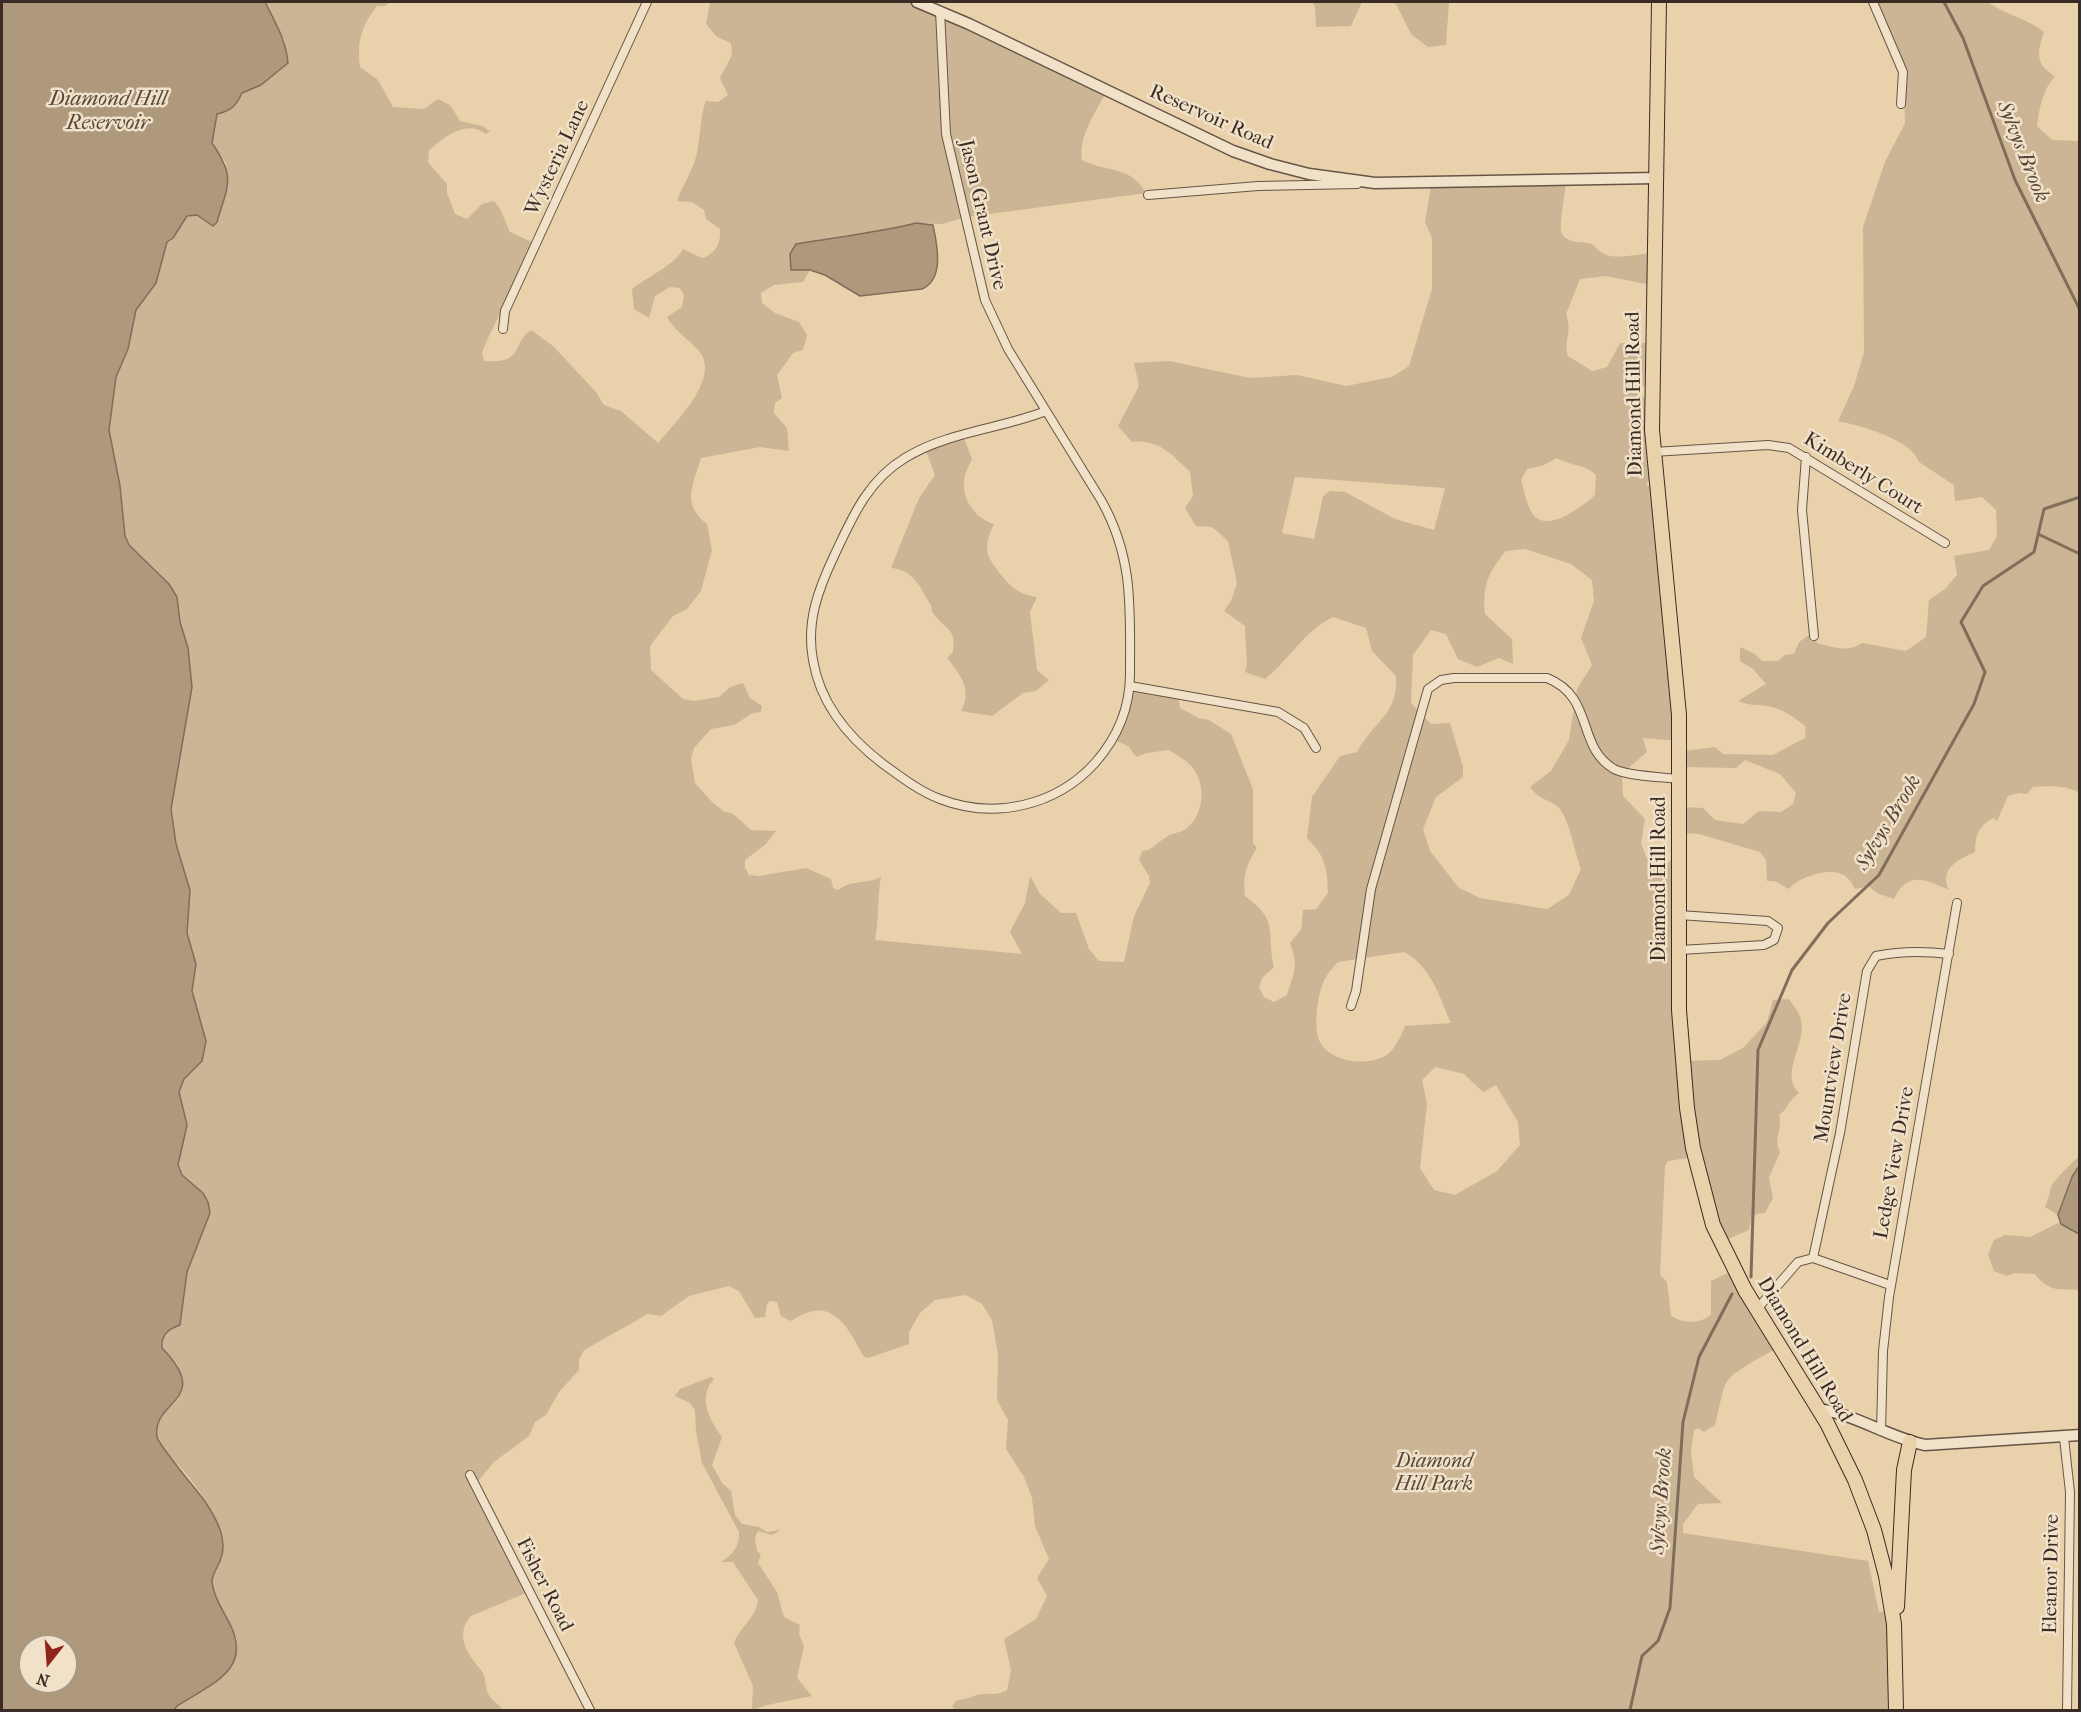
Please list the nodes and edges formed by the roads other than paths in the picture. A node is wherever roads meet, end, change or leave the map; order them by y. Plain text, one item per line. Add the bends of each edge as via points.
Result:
1 (647, 2) edge
2 (917, 2) edge
3 (1659, 2) edge
4 (1873, 2) edge
5 (940, 11) junction
6 (1901, 104) dead end
7 (1656, 178) junction
8 (1375, 183) junction
9 (1148, 195) dead end
10 (503, 329) dead end
11 (1046, 411) junction
12 (1653, 452) junction
13 (1806, 457) junction
14 (1945, 543) dead end
15 (1814, 636) dead end
16 (1130, 686) junction
17 (1316, 748) dead end
18 (1679, 779) junction
19 (1957, 903) dead end
20 (1679, 915) junction
21 (1680, 950) junction
22 (1948, 954) junction
23 (1351, 1006) dead end
24 (1813, 1258) junction
25 (1890, 1285) junction
26 (1757, 1310) junction
27 (1818, 1409) junction
28 (1881, 1431) junction
29 (2079, 1435) edge
30 (2064, 1437) junction
31 (1910, 1442) junction
32 (470, 1474) dead end
33 (1894, 1624) junction
34 (590, 1710) edge
35 (1896, 1710) edge
36 (2067, 1710) edge

1 - 10 street, Wysteria Lane via 505,311
2 - 5 street, Reservoir Road
3 - 7 main road, Diamond Hill Road
4 - 6 street via 1903,72
5 - 8 street, Reservoir Road via 1233,151 1309,174
5 - 11 street, Jason Grant Drive via 946,134 980,283 999,333
7 - 8 street, Reservoir Road
7 - 12 main road, Diamond Hill Road
8 - 9 street via 1258,186
11 - 16 street, Jason Grant Drive via 1110,515 1122,545 1129,575
11 - 16 street, Jason Grant Drive via 932,445 906,457 873,484 857,506 814,603 811,642 818,680 847,730 903,779 948,802 997,809 1046,797 1088,771 1122,721
12 - 13 street, Kimberly Court via 1768,445 1789,448
12 - 18 main road, Diamond Hill Road via 1678,704
13 - 14 street, Kimberly Court
13 - 15 street via 1802,510
16 - 17 street via 1278,712 1304,728
18 - 20 main road, Diamond Hill Road
18 - 23 street via 1616,770 1603,761 1587,733 1576,699 1561,683 1546,678 1473,676 1442,680 1428,689 1371,889
19 - 22 street, Ledge View Drive
20 - 21 main road, Diamond Hill Road
20 - 21 street via 1768,921 1778,928 1774,940 1764,945
21 - 26 main road, Diamond Hill Road via 1681,1048 1693,1148 1713,1225
22 - 24 street, Mountview Drive via 1894,952 1876,956 1866,971 1840,1133
22 - 25 street, Ledge View Drive
24 - 25 street
24 - 26 street via 1798,1262
25 - 28 street, Ledge View Drive
26 - 27 main road, Diamond Hill Road
27 - 28 street via 1840,1412
27 - 33 main road, Diamond Hill Road via 1855,1480 1874,1530
28 - 31 street
29 - 30 street
30 - 31 street via 1940,1445
30 - 36 street, Eleanor Drive via 2070,1492
31 - 33 main road via 1904,1470
32 - 34 street, Fisher Road
33 - 35 main road, Diamond Hill Road

